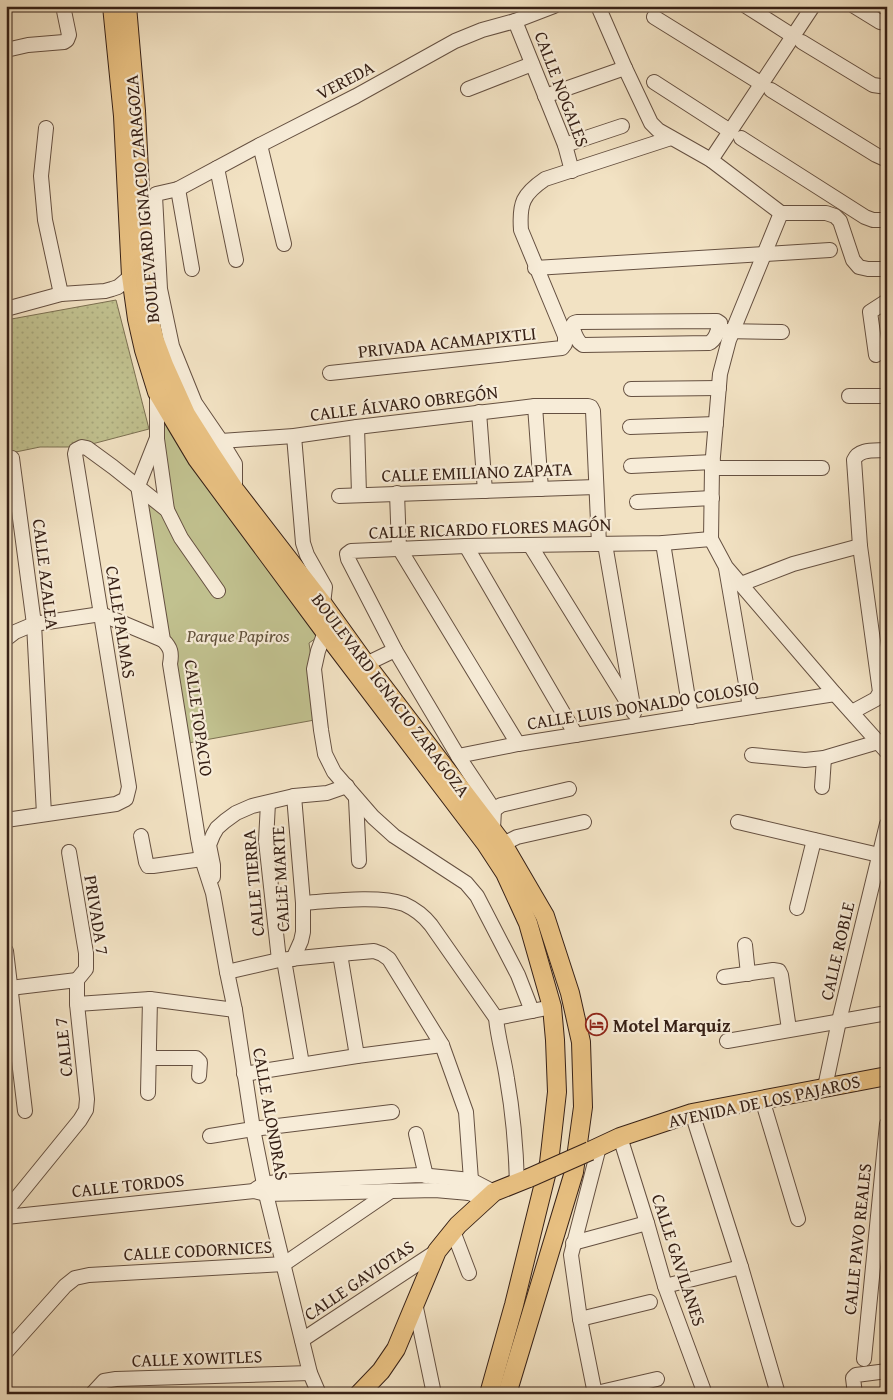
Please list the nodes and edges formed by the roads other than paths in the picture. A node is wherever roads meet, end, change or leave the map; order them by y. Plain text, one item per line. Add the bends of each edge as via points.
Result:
1 (63, 6) edge
2 (112, 6) edge
3 (127, 6) edge
4 (554, 6) edge
5 (598, 6) edge
6 (746, 6) edge
7 (813, 6) edge
8 (854, 6) edge
9 (654, 17) dead end
10 (515, 21) junction
11 (887, 24) edge
12 (798, 39) junction
13 (6, 50) edge
14 (532, 64) junction
15 (624, 68) junction
16 (654, 82) dead end
17 (767, 87) junction
18 (887, 87) edge
19 (468, 89) dead end
20 (545, 96) junction
21 (622, 126) dead end
22 (46, 128) dead end
23 (736, 134) junction
24 (671, 138) junction
25 (260, 145) junction
26 (565, 145) junction
27 (711, 160) junction
28 (887, 160) edge
29 (217, 168) junction
30 (572, 171) junction
31 (178, 189) junction
32 (781, 213) junction
33 (887, 220) edge
34 (284, 244) dead end
35 (830, 250) dead end
36 (764, 254) junction
37 (236, 260) dead end
38 (536, 268) junction
39 (192, 269) dead end
40 (887, 269) edge
41 (131, 276) junction
42 (61, 294) junction
43 (887, 301) edge
44 (6, 309) edge
45 (782, 332) dead end
46 (721, 335) junction
47 (572, 343) junction
48 (876, 355) dead end
49 (330, 373) dead end
50 (719, 388) junction
51 (631, 389) dead end
52 (157, 392) junction
53 (849, 396) dead end
54 (887, 396) edge
55 (535, 406) junction
56 (479, 412) junction
57 (716, 424) junction
58 (357, 427) junction
59 (630, 427) dead end
60 (294, 436) junction
61 (157, 438) junction
62 (221, 441) junction
63 (887, 450) edge
64 (12, 458) dead end
65 (713, 465) junction
66 (631, 466) dead end
67 (822, 468) dead end
68 (138, 486) junction
69 (596, 487) junction
70 (541, 489) junction
71 (235, 490) junction
72 (486, 490) junction
73 (397, 493) junction
74 (359, 494) junction
75 (339, 496) dead end
76 (712, 498) junction
77 (637, 502) dead end
78 (167, 510) junction
79 (711, 539) junction
80 (664, 543) junction
81 (602, 544) junction
82 (530, 545) junction
83 (466, 546) junction
84 (860, 546) junction
85 (399, 548) junction
86 (726, 567) junction
87 (741, 584) junction
88 (218, 591) dead end
89 (322, 604) junction
90 (101, 614) junction
91 (34, 624) junction
92 (325, 632) junction
93 (6, 639) edge
94 (163, 640) junction
95 (395, 650) junction
96 (366, 664) junction
97 (835, 694) junction
98 (750, 707) junction
99 (852, 712) junction
100 (691, 717) junction
101 (635, 719) junction
102 (576, 735) junction
103 (518, 744) junction
104 (882, 747) edge
105 (752, 755) dead end
106 (458, 756) junction
107 (824, 758) junction
108 (347, 786) junction
109 (822, 788) dead end
110 (569, 789) dead end
111 (294, 796) junction
112 (356, 799) junction
113 (268, 803) junction
114 (494, 810) junction
115 (44, 814) junction
116 (6, 820) edge
117 (584, 822) dead end
118 (738, 822) dead end
119 (887, 824) edge
120 (141, 836) dead end
121 (498, 836) junction
122 (198, 838) joint
123 (814, 840) junction
124 (69, 852) dead end
125 (879, 854) junction
126 (202, 859) junction
127 (360, 861) dead end
128 (213, 893) junction
129 (304, 903) junction
130 (797, 908) dead end
131 (545, 916) junction
132 (528, 923) junction
133 (745, 944) dead end
134 (6, 951) edge
135 (340, 954) junction
136 (285, 960) junction
137 (226, 972) junction
138 (748, 974) junction
139 (724, 977) dead end
140 (77, 980) junction
141 (10, 988) junction
142 (150, 999) junction
143 (77, 1004) junction
144 (552, 1008) junction
145 (235, 1010) junction
146 (532, 1011) junction
147 (887, 1013) edge
148 (496, 1018) junction
149 (839, 1020) junction
150 (789, 1029) junction
151 (727, 1041) dead end
152 (442, 1045) junction
153 (357, 1056) junction
154 (149, 1058) junction
155 (302, 1064) junction
156 (244, 1074) junction
157 (199, 1076) dead end
158 (887, 1076) edge
159 (825, 1087) junction
160 (148, 1093) dead end
161 (762, 1100) junction
162 (25, 1111) dead end
163 (392, 1112) dead end
164 (692, 1113) junction
165 (887, 1124) edge
166 (253, 1130) junction
167 (416, 1134) dead end
168 (210, 1136) dead end
169 (620, 1137) junction
170 (595, 1149) junction
171 (426, 1176) junction
172 (523, 1180) junction
173 (470, 1186) junction
174 (261, 1190) junction
175 (391, 1190) junction
176 (491, 1196) junction
177 (6, 1211) edge
178 (6, 1217) edge
179 (798, 1219) dead end
180 (647, 1223) junction
181 (453, 1232) junction
182 (573, 1243) junction
183 (437, 1251) junction
184 (284, 1264) junction
185 (741, 1267) junction
186 (469, 1273) dead end
187 (665, 1286) junction
188 (650, 1302) dead end
189 (415, 1303) junction
190 (580, 1318) junction
191 (302, 1340) junction
192 (6, 1352) edge
193 (864, 1359) dead end
194 (887, 1371) edge
195 (310, 1373) junction
196 (657, 1380) dead end
197 (361, 1393) edge
198 (92, 1394) edge
199 (319, 1394) edge
200 (434, 1394) edge
201 (489, 1394) edge
202 (507, 1394) edge
203 (594, 1394) edge
204 (705, 1394) edge
205 (778, 1394) edge
206 (855, 1394) edge

1 - 13 street via 68,40
2 - 41 main road, BOULEVARD IGNACIO ZARAGOZA via 123,116
3 - 71 main road, BOULEVARD IGNACIO ZARAGOZA via 144,269 155,341 186,414
4 - 10 street, VEREDA
5 - 15 street
6 - 12 street
7 - 12 street
8 - 11 street
9 - 17 street
10 - 14 street, CALLE NOGALES
10 - 25 street, VEREDA via 456,41
12 - 17 street
12 - 18 street via 870,83
14 - 19 street
14 - 20 street, CALLE NOGALES
15 - 20 street
15 - 24 street via 651,123
16 - 23 street
17 - 23 street
17 - 28 street
20 - 26 street, CALLE NOGALES
21 - 26 street
22 - 42 street via 41,176 43,202
23 - 27 street
23 - 33 street via 865,217
24 - 27 street
24 - 30 street, CALLE NOGALES
25 - 29 street, VEREDA
25 - 34 street
26 - 30 street, CALLE NOGALES
27 - 32 street
29 - 31 street, VEREDA
29 - 37 street
30 - 38 street, CALLE NOGALES via 546,179 524,200 520,230
31 - 39 street
31 - 62 street, VEREDA via 155,196 160,289 172,346 195,403
32 - 36 street
32 - 40 street via 835,216 859,267
35 - 36 street
36 - 38 street
36 - 46 street
38 - 47 street via 565,336
41 - 42 street via 118,287 105,291
41 - 52 main road, BOULEVARD IGNACIO ZARAGOZA via 142,342
42 - 44 street
43 - 48 street via 870,312
45 - 46 street, PRIVADA ACAMAPIXTLI
46 - 47 street, PRIVADA ACAMAPIXTLI via 583,345
46 - 47 street via 717,321 574,323 576,338
46 - 50 street
47 - 49 street, PRIVADA ACAMAPIXTLI via 562,348
50 - 51 street
50 - 57 street
52 - 61 street
52 - 92 main road, BOULEVARD IGNACIO ZARAGOZA via 197,459
53 - 54 street
55 - 56 street, CALLE ÁLVARO OBREGÓN
55 - 69 street, CALLE ÁLVARO OBREGÓN via 591,407
55 - 70 street
56 - 58 street, CALLE ÁLVARO OBREGÓN
56 - 72 street
57 - 59 street
57 - 65 street
58 - 60 street, CALLE ÁLVARO OBREGÓN
58 - 74 street
60 - 62 street, CALLE ÁLVARO OBREGÓN
60 - 89 street via 302,543 325,587
61 - 68 street
61 - 78 street
62 - 71 street via 235,464
63 - 84 street via 860,452 854,460
64 - 91 street, CALLE AZALEA
65 - 66 street
65 - 67 street
65 - 76 street
68 - 78 street
68 - 90 street, CALLE PALMAS via 87,448 76,450
68 - 94 street, CALLE TOPACIO
69 - 70 street, CALLE EMILIANO ZAPATA
69 - 81 street
70 - 72 street, CALLE EMILIANO ZAPATA
71 - 89 main road, BOULEVARD IGNACIO ZARAGOZA
72 - 73 street, CALLE EMILIANO ZAPATA
73 - 74 street, CALLE EMILIANO ZAPATA
73 - 85 street
74 - 75 street, CALLE EMILIANO ZAPATA
76 - 77 street
76 - 79 street
78 - 88 street via 181,538
79 - 80 street, CALLE RICARDO FLORES MAGÓN
79 - 86 street
80 - 81 street, CALLE RICARDO FLORES MAGÓN
80 - 100 street
81 - 82 street, CALLE RICARDO FLORES MAGÓN
81 - 101 street
82 - 83 street, CALLE RICARDO FLORES MAGÓN
82 - 101 street
83 - 85 street, CALLE RICARDO FLORES MAGÓN
83 - 102 street
84 - 87 street via 793,564
84 - 99 street via 880,692 876,699
85 - 95 street, CALLE RICARDO FLORES MAGÓN via 350,551 348,554
85 - 103 street
86 - 87 street
86 - 98 street
87 - 97 street
89 - 96 main road, BOULEVARD IGNACIO ZARAGOZA
90 - 91 street
90 - 94 street
90 - 115 street, CALLE PALMAS via 129,787 126,799 116,804
91 - 93 street
91 - 115 street, CALLE AZALEA
92 - 108 street via 314,669 321,730 325,754 334,772
92 - 132 main road, BOULEVARD IGNACIO ZARAGOZA via 486,844 505,873
94 - 122 street, CALLE TOPACIO via 172,654 170,664
95 - 96 street
95 - 106 street, CALLE RICARDO FLORES MAGÓN
96 - 121 main road, BOULEVARD IGNACIO ZARAGOZA
97 - 98 street, CALLE LUIS DONALDO COLOSIO
97 - 99 street
98 - 100 street, CALLE LUIS DONALDO COLOSIO
99 - 104 street
100 - 101 street, CALLE LUIS DONALDO COLOSIO
101 - 102 street, CALLE LUIS DONALDO COLOSIO
102 - 103 street, CALLE LUIS DONALDO COLOSIO
103 - 106 street, CALLE LUIS DONALDO COLOSIO
104 - 107 street
105 - 107 street via 804,760
106 - 114 street, CALLE RICARDO FLORES MAGÓN
107 - 109 street
108 - 111 street via 327,793
108 - 112 street
110 - 114 street via 501,805
111 - 113 street
111 - 129 street, CALLE MARTE
112 - 127 street
112 - 146 street via 394,836 466,883 477,896 518,975
113 - 128 street via 252,806 217,828 210,845
113 - 136 street, CALLE TIERRA via 266,841
114 - 121 street
115 - 116 street
117 - 121 street via 517,836
118 - 123 street
119 - 125 street, CALLE ROBLE
120 - 126 street via 148,866
121 - 131 main road, BOULEVARD IGNACIO ZARAGOZA
122 - 126 street, CALLE ALONDRAS
123 - 125 street
123 - 130 street
124 - 140 street, PRIVADA 7 via 86,953 86,969
125 - 149 street, CALLE ROBLE
126 - 128 street, CALLE ALONDRAS
128 - 137 street, CALLE ALONDRAS
129 - 136 street, CALLE MARTE via 304,932 301,941
129 - 148 street via 383,900 410,907 431,925
131 - 132 main road
131 - 202 main road, BOULEVARD IGNACIO ZARAGOZA via 570,993 580,1042 582,1107 574,1172
132 - 144 main road, BOULEVARD IGNACIO ZARAGOZA
133 - 138 street
134 - 141 street
135 - 136 street
135 - 152 street via 374,951 388,959
135 - 153 street
136 - 137 street
136 - 155 street, CALLE TIERRA
137 - 145 street, CALLE ALONDRAS
138 - 139 street
138 - 150 street via 779,971
140 - 141 street
140 - 143 street, CALLE 7
141 - 162 street
142 - 143 street
142 - 145 street
142 - 154 street
143 - 177 street, CALLE 7 via 86,1110
144 - 146 street
144 - 201 main road, BOULEVARD IGNACIO ZARAGOZA via 557,1092 549,1163
145 - 156 street, CALLE ALONDRAS
146 - 148 street
147 - 149 street
148 - 172 street
149 - 150 street
149 - 159 street, CALLE ROBLE
150 - 151 street
152 - 153 street
152 - 173 street via 466,1112
153 - 155 street
154 - 157 street via 196,1058 200,1062
154 - 160 street
155 - 156 street
156 - 166 street, CALLE ALONDRAS
158 - 159 main road, AVENIDA DE LOS PAJAROS
159 - 161 main road, AVENIDA DE LOS PAJAROS
161 - 164 main road, AVENIDA DE LOS PAJAROS
161 - 179 street
163 - 166 street
164 - 169 main road, AVENIDA DE LOS PAJAROS
164 - 185 street
165 - 193 street, CALLE PAVO REALES
166 - 168 street
166 - 174 street, CALLE ALONDRAS
167 - 171 street
169 - 170 main road, AVENIDA DE LOS PAJAROS
169 - 180 street, CALLE GAVILANES
170 - 172 main road, AVENIDA DE LOS PAJAROS, bridge
170 - 182 street
171 - 173 street, CALLE TORDOS
171 - 174 street, CALLE TORDOS via 277,1182
172 - 176 main road, AVENIDA DE LOS PAJAROS
173 - 175 street, CALLE TORDOS
173 - 176 street, CALLE TORDOS
174 - 175 street, CALLE TORDOS
174 - 178 street, CALLE TORDOS
174 - 184 street, CALLE ALONDRAS
175 - 184 street, CALLE CODORNICES
176 - 181 main road, AVENIDA DE LOS PAJAROS
180 - 182 street
180 - 187 street, CALLE GAVILANES
181 - 183 main road, AVENIDA DE LOS PAJAROS
181 - 186 street
182 - 190 street via 571,1255
183 - 189 main road, AVENIDA DE LOS PAJAROS
183 - 191 street, CALLE GAVIOTAS
184 - 191 street, CALLE ALONDRAS
184 - 192 street, CALLE CODORNICES via 75,1278
185 - 187 street
185 - 205 street
187 - 204 street, CALLE GAVILANES
188 - 190 street
189 - 197 main road via 396,1349
189 - 200 street
190 - 203 street
191 - 195 street, CALLE ALONDRAS
194 - 206 street via 856,1375 853,1378
195 - 198 street, CALLE XOWITLES via 116,1379 104,1381
195 - 199 street, CALLE ALONDRAS
196 - 203 street

